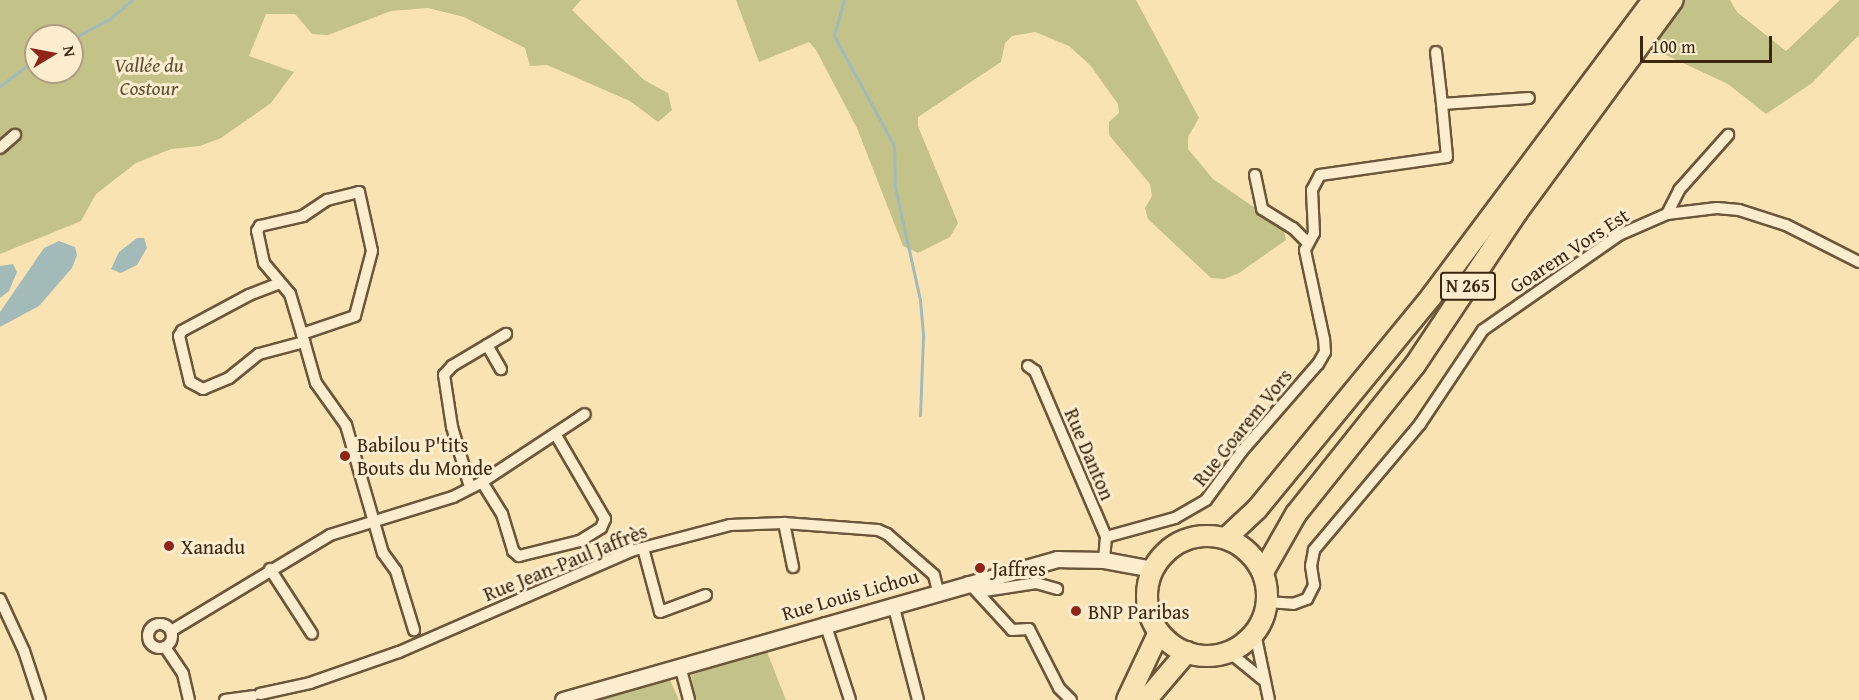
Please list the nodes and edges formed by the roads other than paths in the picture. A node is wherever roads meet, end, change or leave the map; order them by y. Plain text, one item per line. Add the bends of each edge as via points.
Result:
1 (1653, 0) edge
2 (1672, 0) edge
3 (1436, 52) dead end
4 (1529, 98) dead end
5 (1442, 104) junction
6 (15, 135) dead end
7 (1728, 135) dead end
8 (0, 148) edge
9 (1255, 175) dead end
10 (1668, 214) junction
11 (1308, 243) junction
12 (1859, 262) edge
13 (280, 283) junction
14 (506, 334) dead end
15 (303, 338) junction
16 (487, 345) junction
17 (1028, 366) dead end
18 (501, 369) dead end
19 (585, 414) dead end
20 (556, 435) junction
21 (482, 482) junction
22 (470, 487) junction
23 (373, 520) junction
24 (784, 523) junction
25 (1106, 537) junction
26 (1226, 538) junction
27 (643, 548) junction
28 (1104, 560) junction
29 (793, 567) dead end
30 (270, 569) junction
31 (1153, 569) junction
32 (1263, 572) junction
33 (973, 587) junction
34 (1057, 589) dead end
35 (938, 591) junction
36 (706, 595) dead end
37 (0, 599) edge
38 (1267, 602) junction
39 (893, 604) junction
40 (825, 623) junction
41 (414, 630) dead end
42 (171, 631) junction
43 (1159, 632) junction
44 (1255, 633) junction
45 (312, 634) dead end
46 (165, 647) junction
47 (1187, 652) junction
48 (1229, 652) junction
49 (680, 666) junction
50 (1262, 679) junction
51 (40, 700) edge
52 (189, 700) edge
53 (225, 700) edge
54 (563, 700) edge
55 (689, 700) edge
56 (850, 700) edge
57 (918, 700) edge
58 (1071, 700) edge
59 (1127, 700) edge
60 (1146, 700) edge
61 (1269, 700) edge

1 - 26 highway, N 265 via 1431,297 1257,509
2 - 32 highway, N 265 via 1517,212 1415,366 1296,514
3 - 5 street, Rue Goarem Vors
4 - 5 street
5 - 11 street, Rue Goarem Vors via 1447,157 1320,175 1312,190 1315,222
6 - 8 street
7 - 10 street via 1679,190
9 - 11 street via 1262,208
10 - 12 street, Goarem Vors Est via 1718,208 1761,214
10 - 38 street, Goarem Vors Est via 1618,235 1483,330 1420,424 1314,550 1314,585 1308,599 1293,604
11 - 25 street, Rue Goarem Vors via 1307,263 1324,339 1325,352 1318,364 1242,451 1206,500 1175,518
13 - 15 street via 290,294
13 - 15 street via 182,331 179,336 190,382 203,388 230,378 259,354
13 - 15 street via 264,263 258,241 260,226 303,216 327,201 359,192 372,251 355,316
14 - 16 street
15 - 23 street via 316,383 346,425
16 - 18 street
16 - 22 street via 444,375 452,427
17 - 25 street, Rue Danton via 1035,371
19 - 20 street
20 - 21 street
20 - 21 street via 605,519 601,528 580,541 519,556 513,551 502,514
21 - 22 street
22 - 23 street via 453,497
23 - 30 street via 330,535
23 - 41 street via 383,553 396,571
24 - 27 street, Rue Jean-Paul Jaffrès via 730,525
24 - 29 street
24 - 35 street, Rue Jean-Paul Jaffrès via 887,534 934,575
25 - 28 street, Rue Danton
26 - 31 highway via 1192,537 1170,549
26 - 32 highway via 1252,555
27 - 36 street via 660,612
27 - 53 street, Rue Jean-Paul Jaffrès via 399,652 310,683
28 - 31 main road, Rue Louis Lichou
28 - 33 main road, Rue Louis Lichou via 1057,559
30 - 42 street
30 - 45 street
31 - 43 highway via 1148,601
32 - 38 highway
33 - 34 street via 1036,583
33 - 35 main road, Rue Louis Lichou
33 - 58 street via 1012,630 1029,629 1059,688
35 - 39 main road, Rue Louis Lichou
37 - 51 street via 24,651
38 - 44 highway
39 - 40 main road, Rue Louis Lichou
39 - 57 street
40 - 49 main road, Rue Louis Lichou
40 - 56 street
42 - 46 street via 171,640
42 - 46 street via 158,624 148,632 152,645
43 - 47 highway
43 - 59 highway
44 - 48 highway
44 - 50 street
46 - 52 street via 183,674
47 - 48 highway via 1201,656
47 - 60 highway
48 - 50 street
49 - 54 main road, Rue Louis Lichou
49 - 55 street
50 - 61 street

